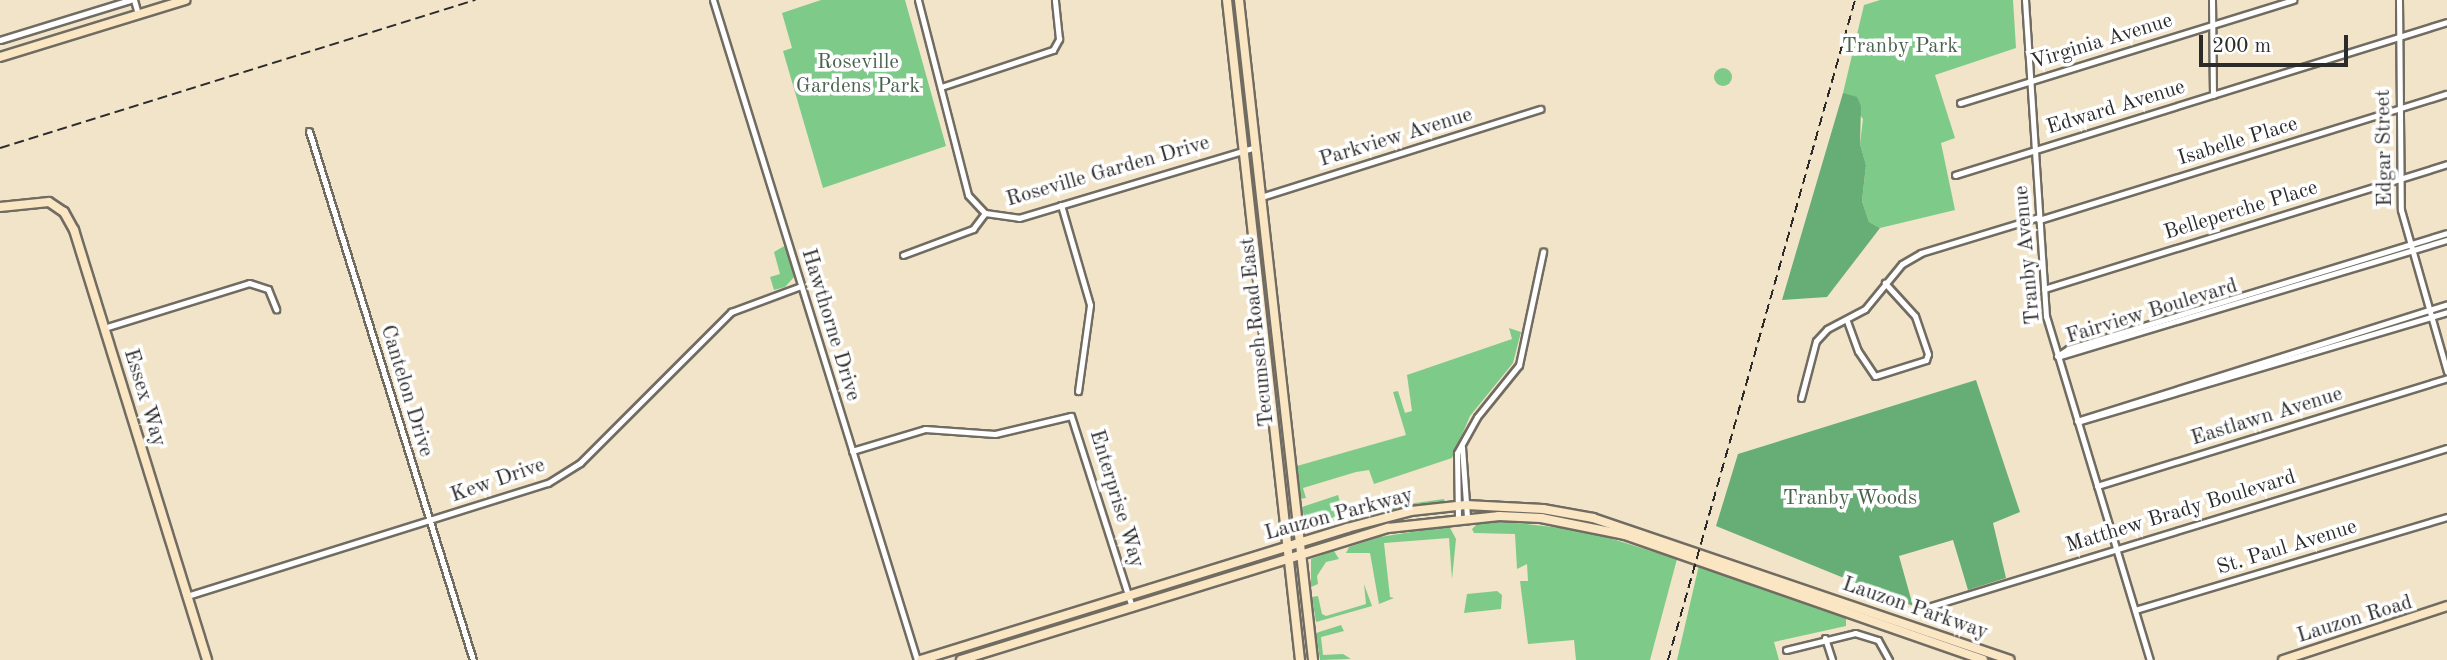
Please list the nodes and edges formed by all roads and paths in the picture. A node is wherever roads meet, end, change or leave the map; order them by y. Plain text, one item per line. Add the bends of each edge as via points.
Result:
1 (132, 0) edge
2 (185, 0) edge
3 (713, 0) edge
4 (918, 0) edge
5 (1055, 0) edge
6 (1227, 0) edge
7 (1239, 0) edge
8 (2025, 0) edge
9 (2212, 0) edge
10 (2293, 0) edge
11 (2399, 0) edge
12 (138, 14) junction
13 (2447, 22) edge
14 (2212, 25) junction
15 (2400, 37) junction
16 (0, 40) edge
17 (0, 57) edge
18 (2029, 82) junction
19 (941, 87) junction
20 (2447, 94) edge
21 (2213, 95) junction
22 (1960, 103) dead end
23 (2400, 108) junction
24 (1540, 109) dead end
25 (309, 131) dead end
26 (1255, 147) junction
27 (1244, 149) junction
28 (2034, 149) junction
29 (2447, 164) edge
30 (1955, 175) dead end
31 (2400, 179) junction
32 (1261, 197) junction
33 (1061, 205) junction
34 (0, 207) edge
35 (985, 214) junction
36 (2039, 218) junction
37 (2447, 233) edge
38 (2447, 240) edge
39 (2410, 247) junction
40 (1543, 252) dead end
41 (903, 255) dead end
42 (1885, 284) junction
43 (801, 286) junction
44 (2044, 289) junction
45 (2447, 304) edge
46 (276, 309) dead end
47 (2447, 312) edge
48 (2430, 313) junction
49 (1847, 321) junction
50 (104, 328) junction
51 (2057, 356) junction
52 (2447, 372) edge
53 (2447, 378) edge
54 (1078, 391) dead end
55 (1801, 398) dead end
56 (2077, 421) junction
57 (2447, 447) edge
58 (852, 451) junction
59 (2097, 485) junction
60 (1461, 505) junction
61 (1462, 517) junction
62 (2447, 517) edge
63 (430, 520) junction
64 (1300, 543) junction
65 (1287, 547) junction
66 (2115, 548) junction
67 (1301, 555) junction
68 (1289, 558) junction
69 (1129, 595) junction
70 (187, 596) junction
71 (2447, 606) edge
72 (1132, 607) junction
73 (1925, 608) dead end
74 (2135, 610) junction
75 (2436, 613) junction
76 (2447, 615) edge
77 (1825, 638) junction
78 (1786, 650) dead end
79 (1993, 657) edge
80 (207, 660) edge
81 (473, 660) edge
82 (919, 660) edge
83 (961, 660) edge
84 (1300, 660) edge
85 (1313, 660) edge
86 (1832, 660) edge
87 (1889, 660) edge
88 (1983, 660) edge
89 (2009, 660) edge
90 (2150, 660) edge
91 (2283, 660) edge

1 - 12 street
1 - 16 street
2 - 12 main road
3 - 43 street, Hawthorne Drive
4 - 19 street, Roseville Garden Drive
5 - 19 street via 1059,39 1053,50
6 - 27 main road, Tecumseh Road East
7 - 26 main road, Tecumseh Road East
8 - 18 street, Tranby Avenue
9 - 14 street
10 - 14 street, Virginia Avenue
11 - 15 street, Edgar Street
12 - 17 main road
13 - 15 street, Edward Avenue
14 - 18 street, Virginia Avenue
14 - 21 street
15 - 21 street, Edward Avenue
15 - 23 street, Edgar Street
18 - 22 street, Virginia Avenue
18 - 28 street, Tranby Avenue
19 - 35 street, Roseville Garden Drive via 968,194
20 - 23 street, Isabelle Place
21 - 28 street, Edward Avenue
23 - 31 street, Edgar Street
23 - 36 street, Isabelle Place
24 - 32 street, Parkview Avenue
25 - 63 street, Cantelon Drive
26 - 27 street, Roseville Garden Drive
26 - 32 main road, Tecumseh Road East
27 - 33 street, Roseville Garden Drive
27 - 65 main road, Tecumseh Road East
28 - 30 street, Edward Avenue
28 - 36 street, Tranby Avenue
29 - 31 street, Belleperche Place
31 - 39 street, Edgar Street via 2401,211
31 - 44 street, Belleperche Place
32 - 64 main road, Tecumseh Road East
33 - 35 street, Roseville Garden Drive via 1019,218
33 - 54 street via 1090,305
34 - 50 main road, Essex Way via 49,202 64,212 74,230
35 - 41 street via 973,229
36 - 42 street, Isabelle Place via 1921,253 1902,264
36 - 44 street, Tranby Avenue
37 - 39 street, Fairview Boulevard
38 - 39 street, Fairview Boulevard
39 - 48 street, Edgar Street
39 - 51 street, Fairview Boulevard
40 - 60 street via 1519,365 1477,417 1462,447 1456,466
42 - 49 street, Isabelle Place via 1865,309
42 - 49 street via 1915,316 1926,360 1875,376 1858,351
43 - 58 street, Hawthorne Drive
43 - 63 street, Kew Drive via 731,312 564,475
44 - 51 street, Tranby Avenue
45 - 48 street
46 - 50 street via 268,289 249,283
47 - 48 street
48 - 52 street, Edgar Street
48 - 56 street via 2090,421
49 - 55 street, Isabelle Place via 1826,329 1816,341
50 - 70 main road, Essex Way
51 - 56 street, Tranby Avenue
53 - 59 street, Eastlawn Avenue
56 - 59 street, Tranby Avenue
57 - 66 street, Matthew Brady Boulevard
58 - 69 street, Enterprise Way via 925,429 995,434 1071,416
58 - 82 street, Hawthorne Drive
59 - 66 street, Tranby Avenue
60 - 61 street
60 - 64 main road, Lauzon Parkway via 1388,517
60 - 79 main road, Lauzon Parkway via 1543,509 1592,518
61 - 67 main road, Lauzon Parkway via 1413,522
61 - 88 main road, Lauzon Parkway via 1541,518 1625,535
62 - 74 street, St. Paul Avenue
63 - 70 street, Kew Drive
63 - 81 street, Cantelon Drive
64 - 65 main road, Lauzon Parkway
64 - 67 main road, Tecumseh Road East
65 - 68 main road, Tecumseh Road East
65 - 69 main road, Lauzon Parkway
66 - 73 street, Matthew Brady Boulevard
66 - 74 street, Tranby Avenue
67 - 68 main road, Lauzon Parkway
67 - 85 main road, Tecumseh Road East
68 - 72 main road, Lauzon Parkway
68 - 84 main road, Tecumseh Road East
69 - 72 street, Enterprise Way
69 - 82 main road, Lauzon Parkway
70 - 80 main road, Essex Way
71 - 75 main road, Lauzon Road
72 - 83 main road, Lauzon Parkway
74 - 90 street, Tranby Avenue
75 - 76 main road, Lauzon Road
75 - 91 main road, Lauzon Road
77 - 78 street
77 - 86 street
77 - 87 street via 1845,633 1878,640
79 - 89 main road, Lauzon Parkway

